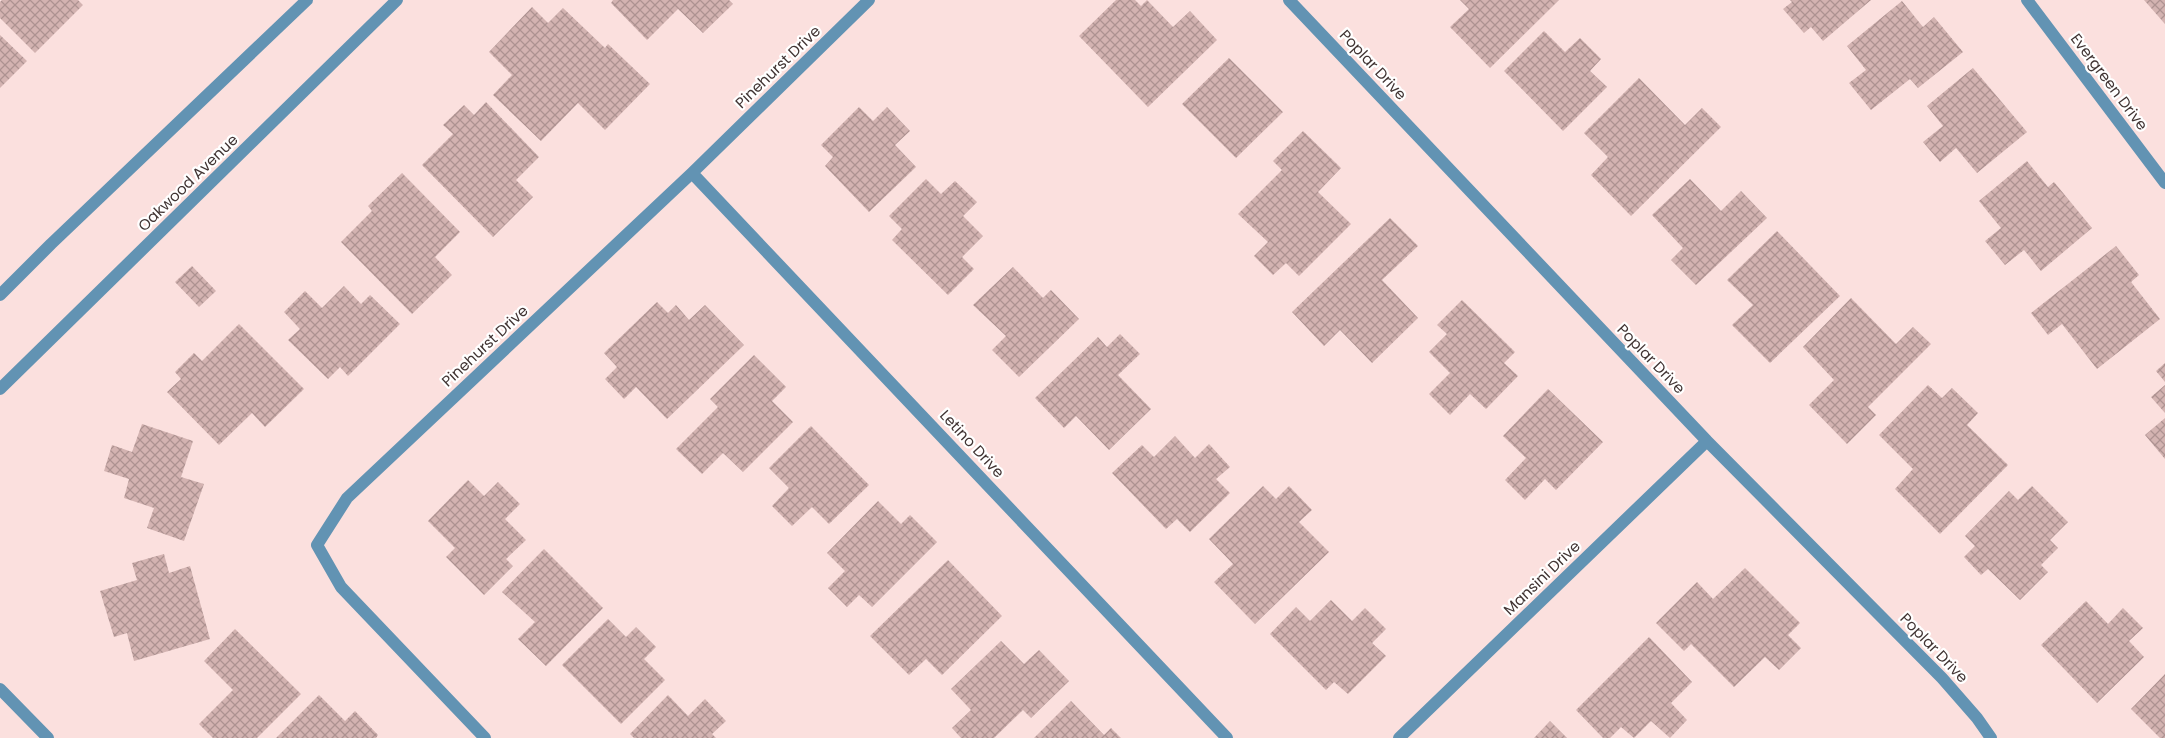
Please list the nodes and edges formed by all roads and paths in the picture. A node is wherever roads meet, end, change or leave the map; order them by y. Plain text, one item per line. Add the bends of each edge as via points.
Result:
1 (307, 0) edge
2 (396, 0) edge
3 (869, 0) edge
4 (1289, 0) edge
5 (2027, 0) edge
6 (692, 173) junction
7 (2165, 183) edge
8 (0, 295) edge
9 (0, 389) edge
10 (1707, 441) junction
11 (0, 689) edge
12 (48, 738) edge
13 (485, 738) edge
14 (1227, 738) edge
15 (1399, 738) edge
16 (1991, 738) edge

1 - 8 street
2 - 9 street, Oakwood Avenue
3 - 6 street, Pinehurst Drive
4 - 10 street, Poplar Drive
5 - 7 street, Evergreen Drive
6 - 13 street, Pinehurst Drive via 347,498 317,545 341,587
6 - 14 street, Letino Drive
10 - 15 street, Mansini Drive
10 - 16 street, Poplar Drive via 1942,678 1978,718
11 - 12 street

